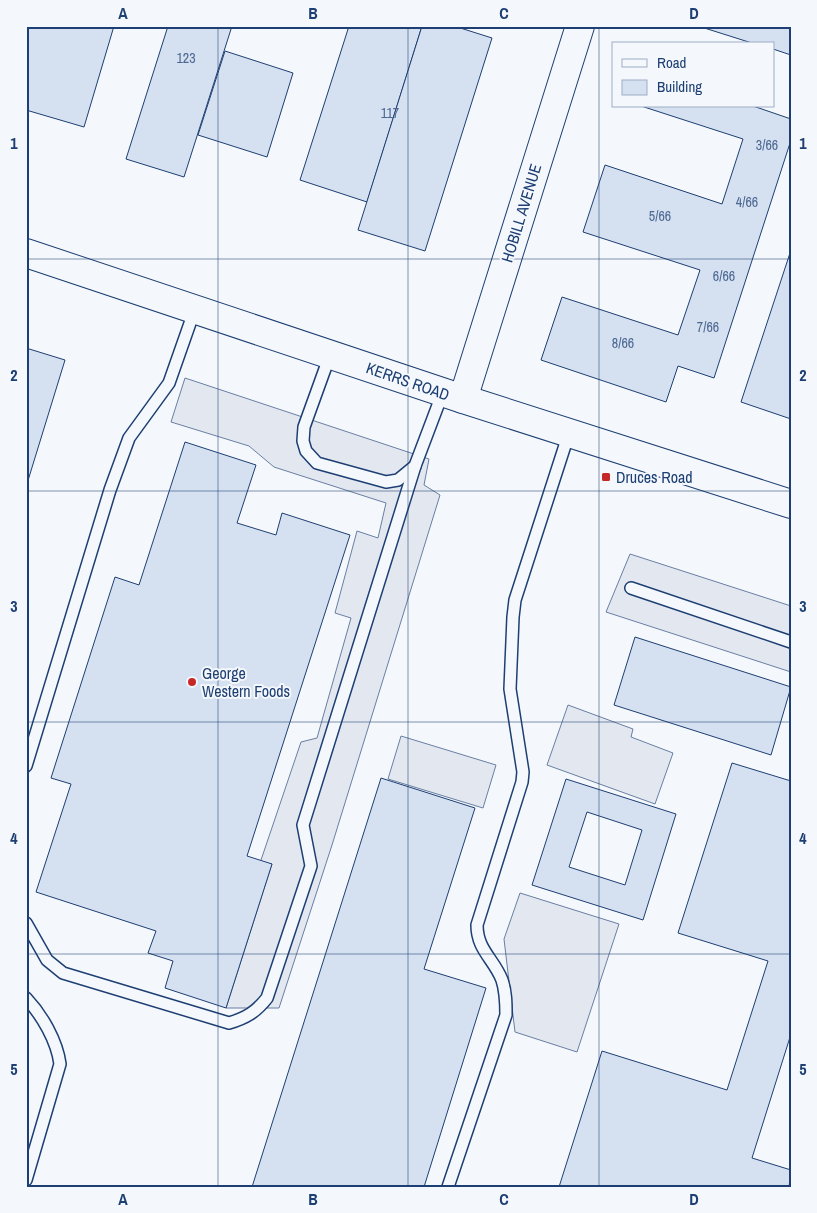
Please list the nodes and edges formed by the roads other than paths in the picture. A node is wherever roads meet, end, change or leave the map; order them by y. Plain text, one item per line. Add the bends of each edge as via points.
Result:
1 (580, 26) edge
2 (26, 253) edge
3 (195, 310) junction
4 (330, 354) junction
5 (453, 396) junction
6 (569, 433) junction
7 (414, 466) junction
8 (791, 504) edge
9 (632, 588) dead end
10 (791, 642) edge
11 (26, 766) edge
12 (26, 923) edge
13 (26, 998) edge
14 (26, 1180) edge
15 (448, 1187) edge

1 - 5 main road, HOBILL AVENUE
2 - 3 main road, KERRS ROAD
3 - 4 main road, KERRS ROAD
3 - 11 lane via 169,383 129,438
4 - 5 main road, KERRS ROAD
4 - 7 lane via 304,427 306,451 317,463 386,482 398,480
5 - 6 main road, KERRS ROAD
5 - 7 lane
6 - 8 main road, KERRS ROAD
6 - 15 lane via 516,600 510,688 522,782 477,925 477,939 502,980 506,1015
7 - 12 lane via 302,826 311,866 267,998 261,1007 247,1018 229,1023 63,973 47,960
9 - 10 lane
13 - 14 lane via 39,1014 59,1053 60,1064

